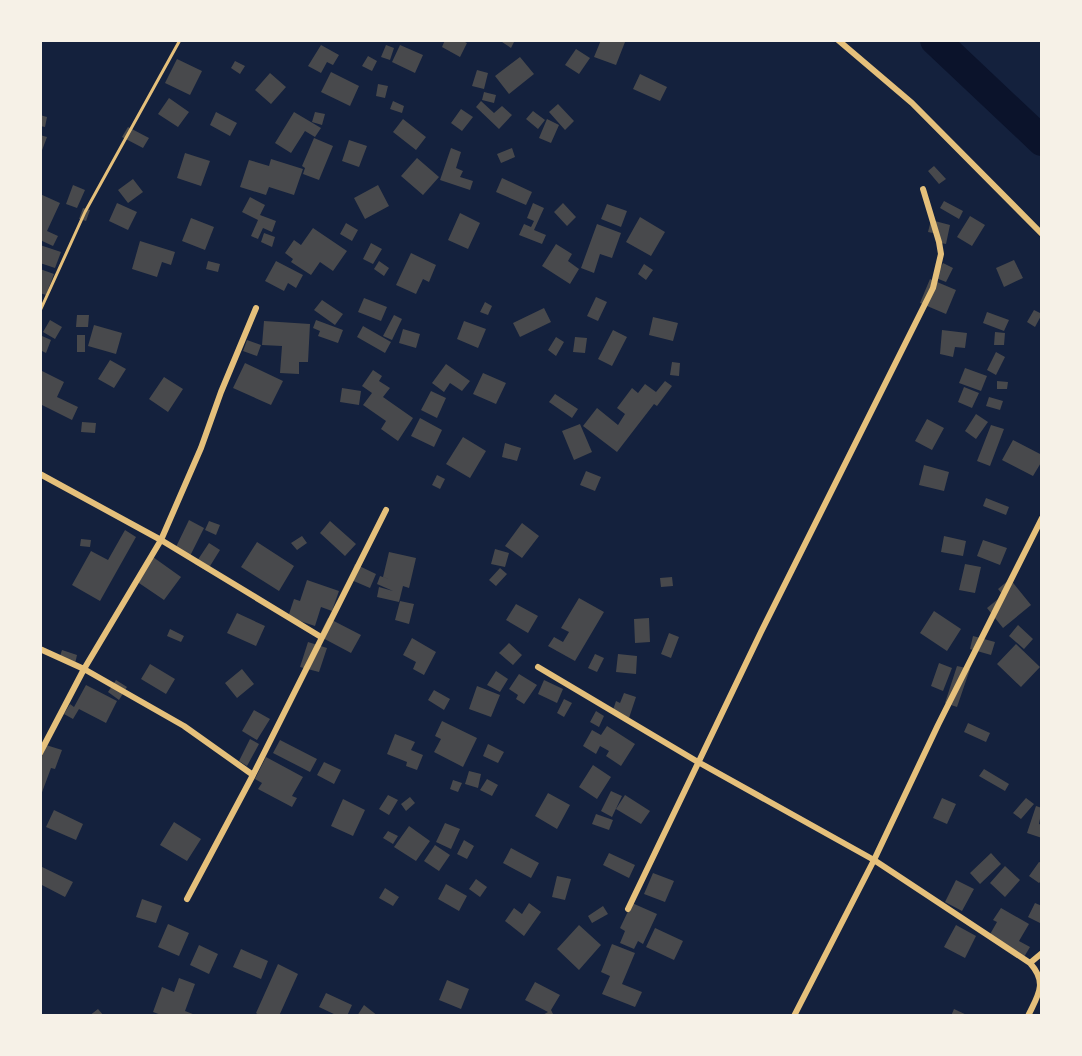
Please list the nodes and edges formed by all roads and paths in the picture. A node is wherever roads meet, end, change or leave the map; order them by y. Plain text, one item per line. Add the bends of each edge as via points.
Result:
1 (180, 40) edge
2 (838, 40) edge
3 (923, 189) dead end
4 (1041, 234) edge
5 (256, 308) dead end
6 (40, 311) edge
7 (40, 474) edge
8 (386, 510) dead end
9 (1041, 518) edge
10 (161, 540) junction
11 (321, 636) junction
12 (40, 648) edge
13 (538, 667) dead end
14 (84, 669) junction
15 (40, 753) edge
16 (698, 762) junction
17 (253, 775) junction
18 (874, 860) junction
19 (187, 898) dead end
20 (628, 909) dead end
21 (1041, 953) edge
22 (1030, 963) junction
23 (794, 1016) edge
24 (1028, 1016) edge

1 - 6 path via 85,212
2 - 4 street via 912,103
3 - 16 street via 941,254 933,288
5 - 10 street
7 - 10 street
8 - 11 street
9 - 18 street
10 - 11 street
10 - 14 street
11 - 17 street
12 - 14 street
13 - 16 street
14 - 15 street
14 - 17 street via 184,726
16 - 18 street
16 - 20 street
17 - 19 street
18 - 22 street
18 - 23 street
21 - 22 street
22 - 24 street via 1041,981

